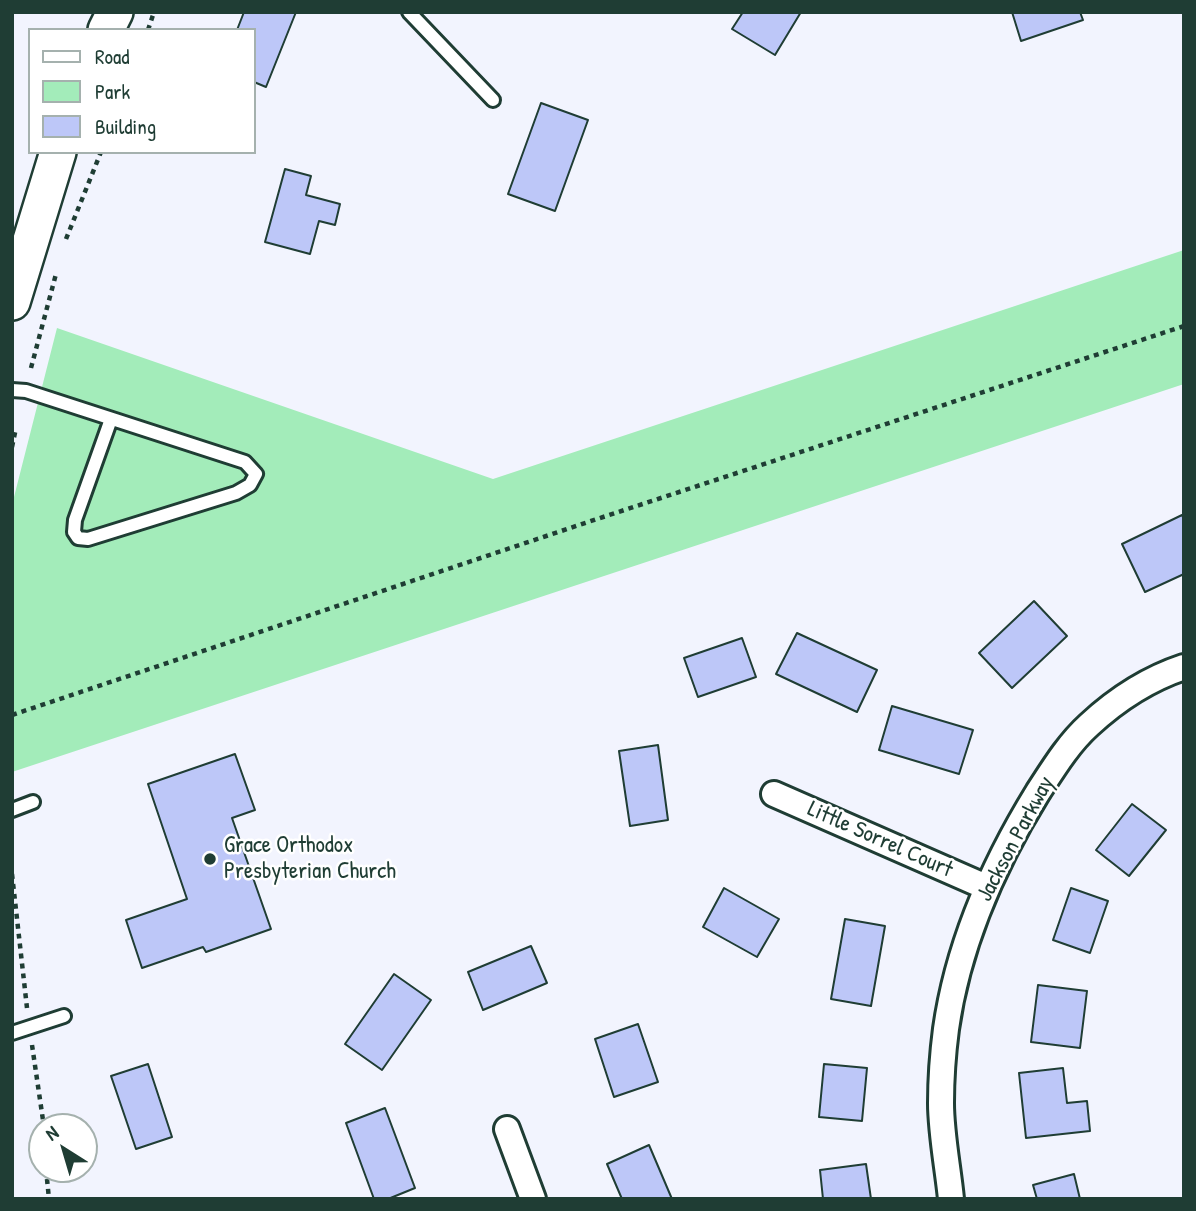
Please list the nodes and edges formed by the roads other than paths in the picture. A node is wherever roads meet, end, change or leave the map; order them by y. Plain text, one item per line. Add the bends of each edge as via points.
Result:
1 (115, 12) edge
2 (409, 12) edge
3 (107, 28) edge
4 (494, 100) dead end
5 (57, 154) edge
6 (12, 302) edge
7 (12, 390) edge
8 (111, 419) junction
9 (1184, 667) edge
10 (774, 794) dead end
11 (33, 802) dead end
12 (12, 810) edge
13 (986, 887) junction
14 (64, 1016) dead end
15 (12, 1033) edge
16 (507, 1129) dead end
17 (533, 1199) edge
18 (951, 1199) edge

1 - 3 main road
2 - 4 lane
5 - 6 main road
7 - 8 lane
8 - 8 lane via 246,462 256,474 250,485 236,493 88,539 78,538 75,520
9 - 13 street, Jackson Parkway via 1124,696 1087,726 1051,771
10 - 13 street, Little Sorrel Court
11 - 12 lane
13 - 18 street, Jackson Parkway via 961,957 946,1029 941,1104
14 - 15 lane
16 - 17 street

